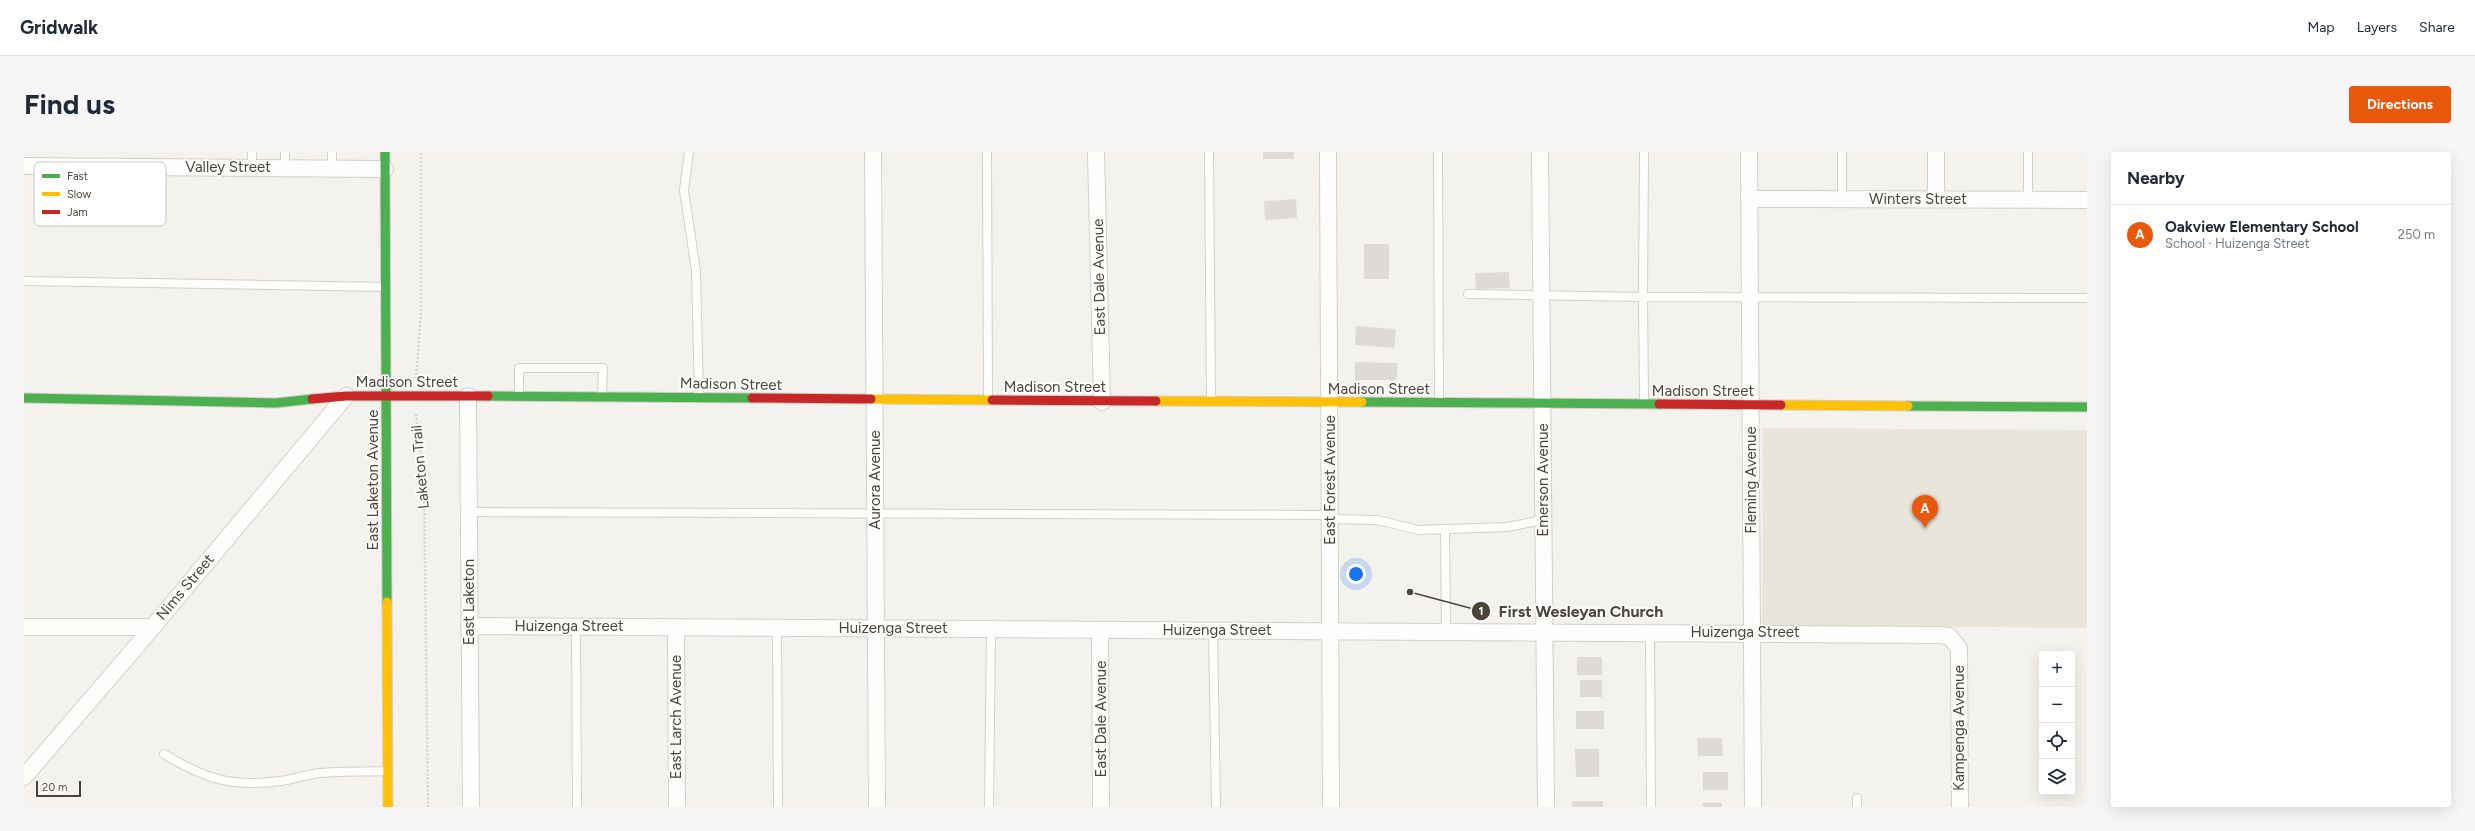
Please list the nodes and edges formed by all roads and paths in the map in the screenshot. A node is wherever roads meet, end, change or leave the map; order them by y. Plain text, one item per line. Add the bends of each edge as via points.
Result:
1 (332, 152) edge
2 (385, 152) edge
3 (421, 152) edge
4 (689, 152) edge
5 (873, 152) edge
6 (987, 152) edge
7 (1096, 152) edge
8 (1209, 152) edge
9 (1328, 152) edge
10 (1438, 152) edge
11 (1540, 152) edge
12 (1644, 152) edge
13 (1749, 152) edge
14 (1842, 152) edge
15 (1936, 152) edge
16 (2028, 152) edge
17 (252, 160) edge
18 (285, 160) edge
19 (166, 162) edge
20 (24, 166) edge
21 (34, 166) edge
22 (332, 168) junction
23 (385, 168) junction
24 (1749, 198) junction
25 (1842, 199) junction
26 (1936, 199) junction
27 (2028, 200) junction
28 (2087, 200) edge
29 (24, 281) edge
30 (384, 288) junction
31 (1468, 294) dead end
32 (1541, 297) junction
33 (1643, 297) junction
34 (1749, 297) junction
35 (2087, 298) edge
36 (346, 396) junction
37 (468, 396) junction
38 (386, 397) junction
39 (415, 397) junction
40 (519, 397) junction
41 (602, 397) junction
42 (24, 398) edge
43 (699, 398) junction
44 (874, 400) junction
45 (988, 401) junction
46 (1102, 402) junction
47 (1211, 402) junction
48 (1329, 402) junction
49 (1439, 403) junction
50 (1542, 403) junction
51 (1644, 405) junction
52 (1750, 405) junction
53 (2087, 407) edge
54 (469, 512) junction
55 (875, 514) junction
56 (1330, 517) junction
57 (1543, 520) junction
58 (1444, 529) junction
59 (470, 626) junction
60 (576, 626) junction
61 (24, 627) edge
62 (152, 627) junction
63 (676, 627) junction
64 (777, 627) junction
65 (876, 628) junction
66 (991, 628) junction
67 (1100, 630) junction
68 (1213, 630) junction
69 (1330, 631) junction
70 (1446, 632) junction
71 (1544, 632) junction
72 (1650, 632) junction
73 (1752, 632) junction
74 (1959, 648) joint
75 (164, 754) dead end
76 (388, 772) junction
77 (24, 776) edge
78 (1857, 798) dead end
79 (388, 807) edge
80 (428, 807) edge
81 (471, 807) edge
82 (577, 807) edge
83 (677, 807) edge
84 (778, 807) edge
85 (877, 807) edge
86 (989, 807) edge
87 (1101, 807) edge
88 (1216, 807) edge
89 (1331, 807) edge
90 (1546, 807) edge
91 (1651, 807) edge
92 (1753, 807) edge
93 (1857, 807) edge
94 (1960, 807) edge

1 - 22 lane
2 - 23 street, East Laketon Avenue
3 - 39 path, Laketon Trail via 421,313
4 - 43 lane via 684,190 696,271
5 - 44 street, Aurora Avenue
6 - 45 lane
7 - 46 street, East Dale Avenue
8 - 47 lane
9 - 48 street, East Forest Avenue
10 - 49 lane
11 - 32 street, Emerson Avenue
12 - 33 lane
13 - 24 street, Fleming Avenue
14 - 25 lane
15 - 26 street
16 - 27 lane
17 - 18 street, Valley Street
17 - 19 street, Valley Street
18 - 22 street, Valley Street
20 - 21 street, Valley Street
22 - 23 street, Valley Street
23 - 30 street, East Laketon Avenue
24 - 25 street, Winters Street
24 - 34 street, Fleming Avenue
25 - 26 street, Winters Street
26 - 27 street, Winters Street
27 - 28 street, Winters Street
29 - 30 lane
30 - 38 street, East Laketon Avenue
31 - 32 lane
32 - 33 lane
32 - 50 street, Emerson Avenue
33 - 34 lane
33 - 51 lane
34 - 35 lane
34 - 52 street, Fleming Avenue
36 - 38 street, Madison Street
36 - 42 street, Madison Street via 276,403
36 - 62 street, Nims Street
37 - 39 street, Madison Street
37 - 40 street, Madison Street
37 - 54 street, East Laketon
38 - 39 street, Madison Street
38 - 76 street, East Laketon Avenue
39 - 80 path, Laketon Trail via 416,429 424,481
40 - 41 street, Madison Street
40 - 41 lane via 519,368 603,368
41 - 43 street, Madison Street
43 - 44 street, Madison Street
44 - 45 street, Madison Street
44 - 55 street, Aurora Avenue
45 - 46 street, Madison Street
46 - 47 street, Madison Street
47 - 48 street, Madison Street
48 - 49 street, Madison Street
48 - 56 street, East Forest Avenue
49 - 50 street, Madison Street
50 - 51 street, Madison Street
50 - 57 street, Emerson Avenue
51 - 52 street, Madison Street
52 - 53 street, Madison Street
52 - 73 street, Fleming Avenue
54 - 55 lane
54 - 59 street, East Laketon
55 - 56 lane
55 - 65 street, Aurora Avenue
56 - 58 lane via 1377,520 1419,530
56 - 69 street, East Forest Avenue
57 - 58 lane via 1507,527
57 - 71 street, Emerson Avenue
58 - 70 lane
59 - 60 street, Huizenga Street
59 - 81 street, East Laketon
60 - 63 street, Huizenga Street
60 - 82 lane
61 - 62 street
62 - 77 street, Nims Street
63 - 64 street, Huizenga Street
63 - 83 street, East Larch Avenue
64 - 65 street, Huizenga Street
64 - 84 lane
65 - 66 street, Huizenga Street
65 - 85 street, Aurora Avenue
66 - 67 street, Huizenga Street
66 - 86 lane
67 - 68 street, Huizenga Street
67 - 87 street, East Dale Avenue
68 - 69 street, Huizenga Street
68 - 88 lane
69 - 70 street, Huizenga Street
69 - 89 street, East Forest Avenue
70 - 71 street, Huizenga Street
71 - 72 street, Huizenga Street
71 - 90 street, Emerson Avenue
72 - 73 street, Huizenga Street
72 - 91 lane
73 - 74 street, Huizenga Street via 1938,634 1948,636
73 - 92 street, Fleming Avenue
74 - 94 street, Kampenga Avenue
75 - 76 lane via 193,772 220,781 251,783 287,780 318,773
76 - 79 street, East Laketon Avenue
78 - 93 lane

